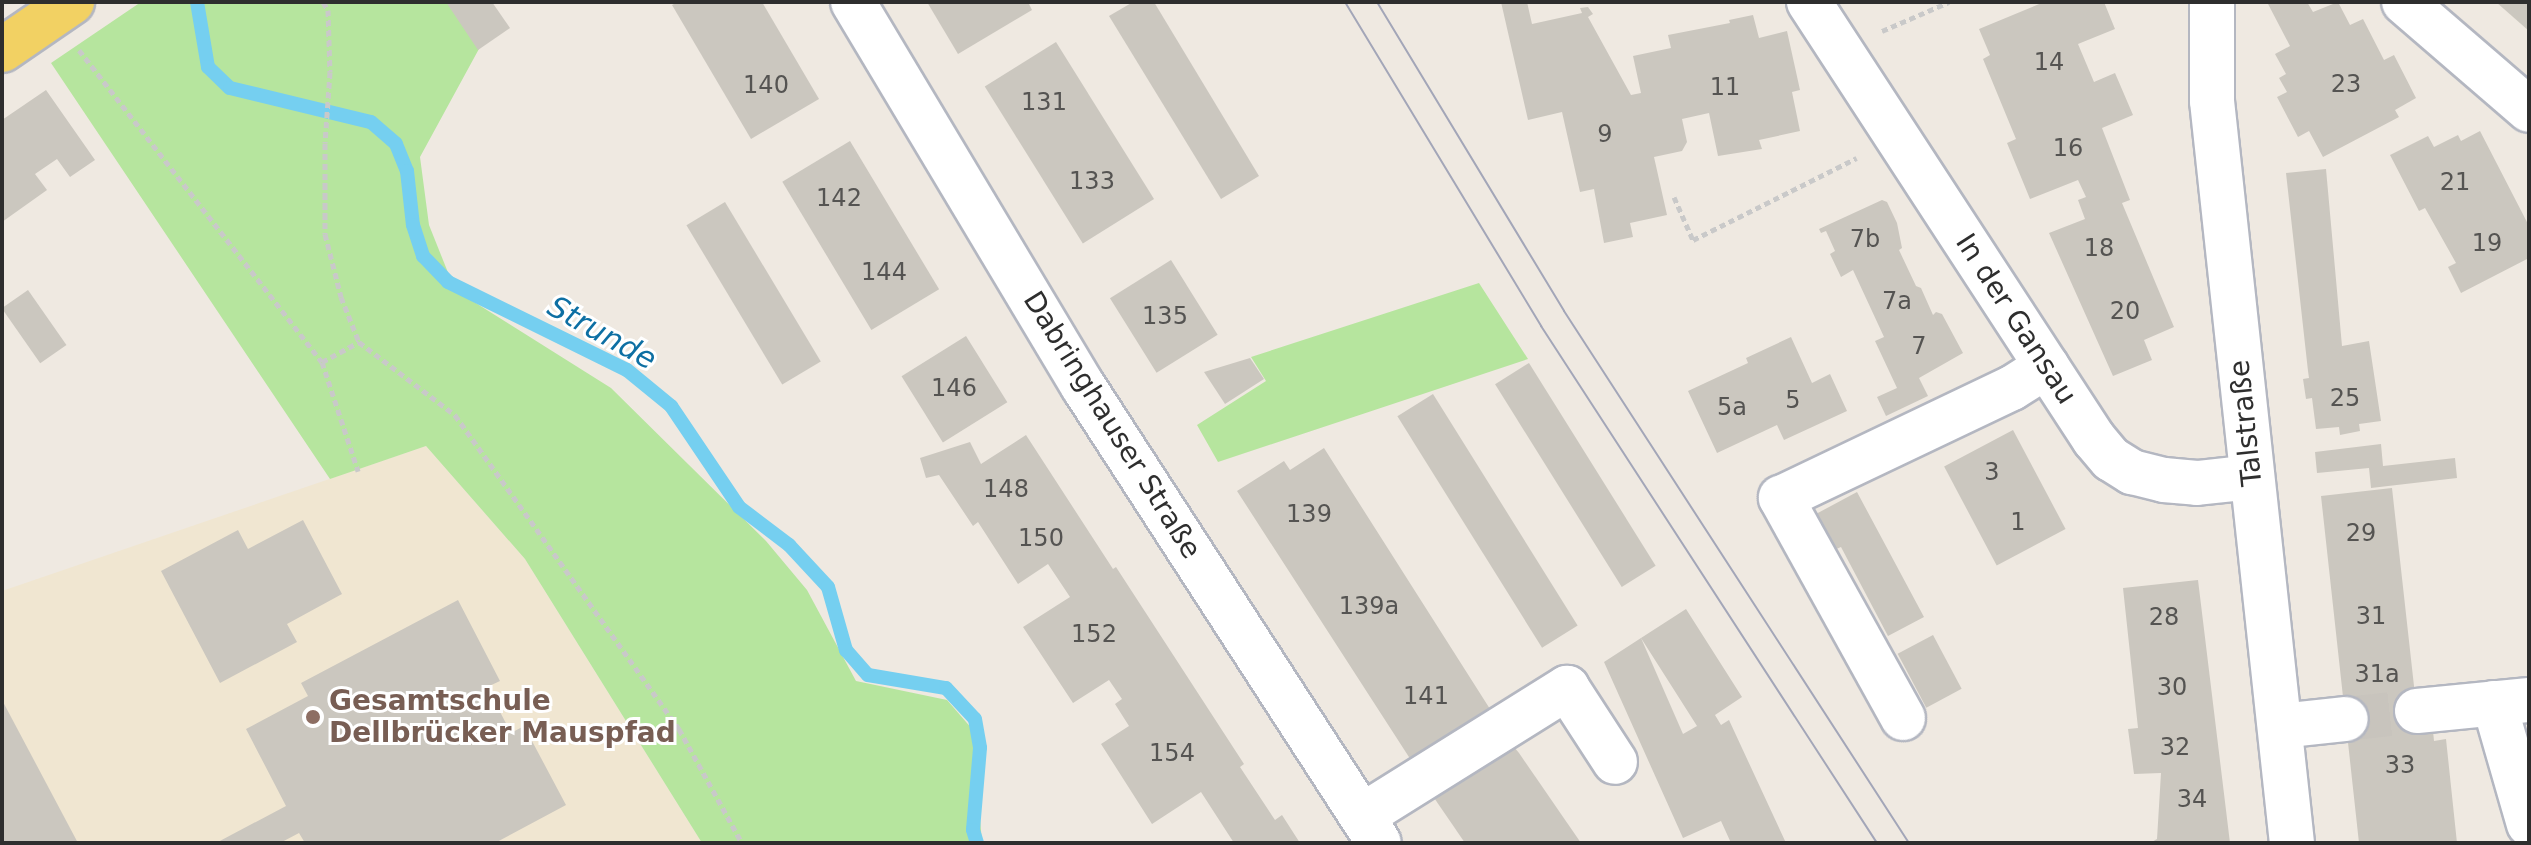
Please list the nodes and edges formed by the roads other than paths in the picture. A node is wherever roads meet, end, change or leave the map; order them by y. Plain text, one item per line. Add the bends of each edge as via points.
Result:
1 (72, 2) edge
2 (853, 2) edge
3 (1809, 2) edge
4 (2212, 2) edge
5 (2405, 2) edge
6 (2, 50) edge
7 (2529, 110) edge
8 (2047, 366) junction
9 (2252, 477) junction
10 (2512, 702) edge
11 (2417, 711) tunnel mouth
12 (1903, 718) dead end
13 (2346, 719) tunnel mouth
14 (2280, 726) junction
15 (1615, 762) dead end
16 (2529, 824) edge
17 (1371, 830) edge
18 (2292, 843) edge

1 - 6 main road
2 - 17 street, Dabringhauser Straße via 1083,386
3 - 8 street, In der Gansau
4 - 9 street, Talstraße via 2212,101
5 - 7 street
8 - 9 street, In der Gansau via 2094,439 2132,472 2197,483
8 - 12 street via 2012,388 1781,498
9 - 14 street, Talstraße
10 - 11 street
10 - 16 street
13 - 14 street
14 - 18 street, Talstraße
15 - 17 street via 1567,688

